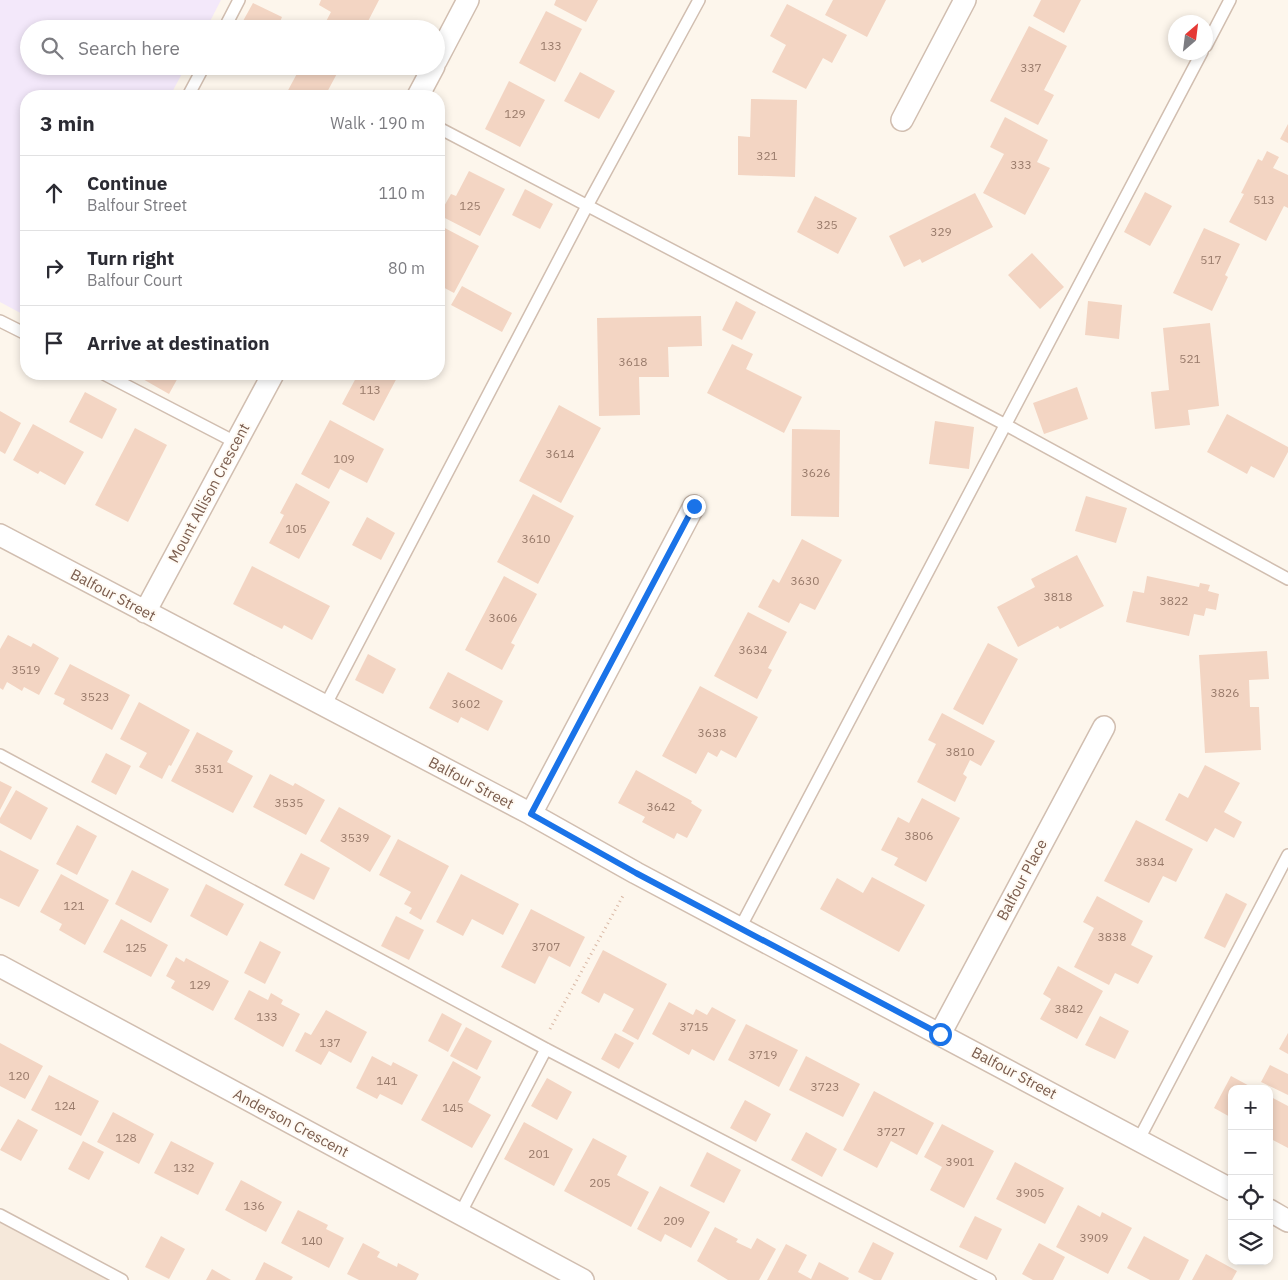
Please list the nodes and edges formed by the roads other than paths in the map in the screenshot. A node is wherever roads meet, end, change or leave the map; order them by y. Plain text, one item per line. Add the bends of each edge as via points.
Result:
1 (239, 0) edge
2 (468, 0) edge
3 (699, 0) edge
4 (964, 0) edge
5 (1230, 0) edge
6 (229, 20) edge
7 (1213, 33) edge
8 (445, 44) edge
9 (1198, 60) edge
10 (199, 75) edge
11 (429, 75) edge
12 (191, 90) edge
13 (421, 90) edge
14 (902, 120) dead end
15 (445, 131) edge
16 (588, 206) junction
17 (0, 321) edge
18 (20, 331) edge
19 (116, 380) edge
20 (270, 380) edge
21 (1006, 425) junction
22 (237, 443) junction
23 (694, 506) dead end
24 (0, 535) edge
25 (1288, 579) edge
26 (145, 612) junction
27 (325, 706) junction
28 (1104, 727) dead end
29 (0, 755) edge
30 (531, 814) junction
31 (1288, 855) edge
32 (740, 928) junction
33 (0, 966) edge
34 (940, 1034) junction
35 (546, 1049) junction
36 (1139, 1139) junction
37 (1228, 1188) edge
38 (1273, 1212) edge
39 (460, 1214) junction
40 (0, 1215) edge
41 (1288, 1221) edge
42 (122, 1280) edge
43 (583, 1280) edge
44 (990, 1280) edge

1 - 6 lane
2 - 8 street
3 - 16 lane
4 - 14 street
5 - 7 lane
9 - 21 lane
10 - 12 lane
11 - 13 street
15 - 16 lane
16 - 21 lane
16 - 27 lane
17 - 18 lane
19 - 22 lane
20 - 22 street, Mount Allison Crescent
21 - 25 lane
21 - 32 lane
22 - 26 street, Mount Allison Crescent
23 - 30 street
24 - 26 street, Balfour Street
26 - 27 street, Balfour Street
27 - 30 street, Balfour Street
28 - 34 street, Balfour Place
29 - 35 lane
30 - 32 street, Balfour Street
31 - 36 lane
32 - 34 street, Balfour Street
33 - 39 street, Anderson Crescent
34 - 36 street, Balfour Street
35 - 39 lane
35 - 44 lane
36 - 37 street, Balfour Street
38 - 41 street
39 - 43 street, Anderson Crescent
40 - 42 lane

